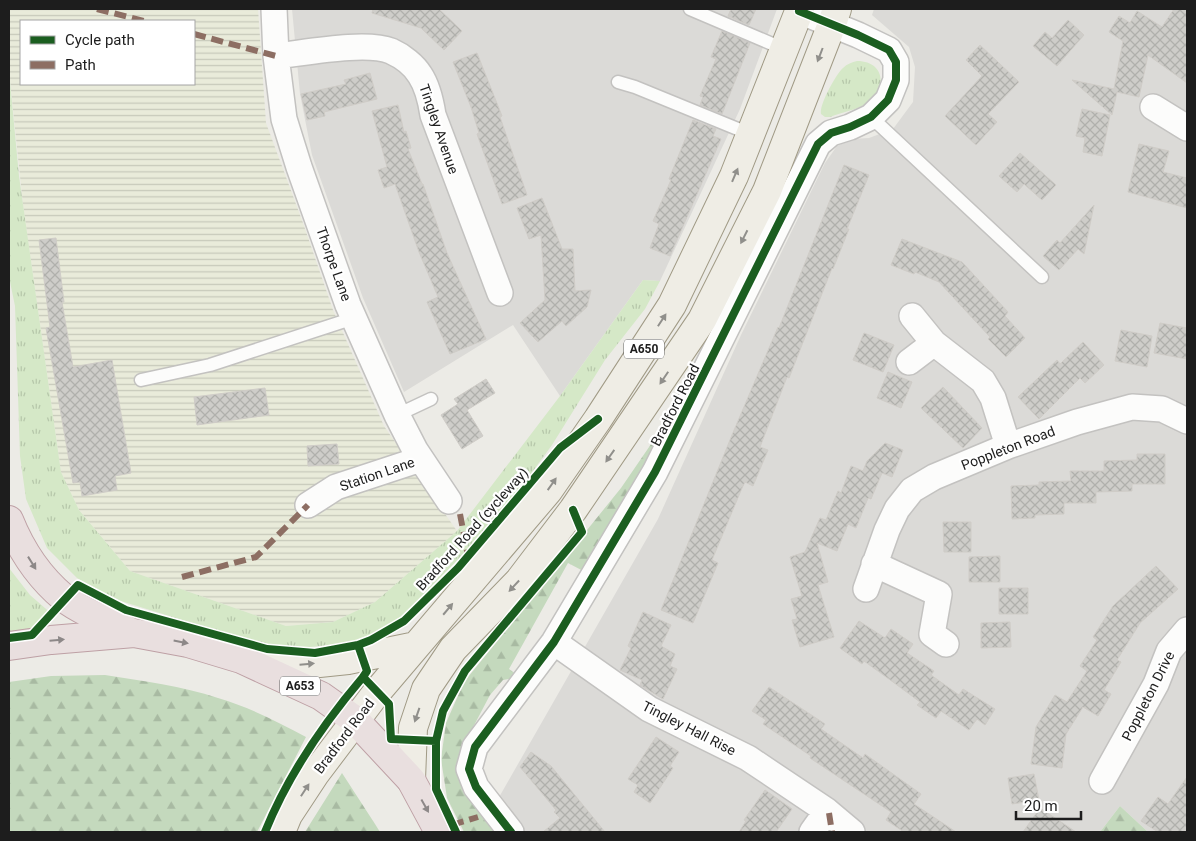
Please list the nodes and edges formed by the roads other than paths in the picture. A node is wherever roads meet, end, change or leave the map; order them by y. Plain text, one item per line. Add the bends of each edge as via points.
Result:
1 (274, 9) edge
2 (690, 9) edge
3 (799, 10) edge
4 (834, 16) edge
5 (784, 49) junction
6 (276, 56) junction
7 (618, 82) dead end
8 (1154, 107) dead end
9 (871, 117) junction
10 (1187, 128) edge
11 (750, 134) junction
12 (501, 276) dead end
13 (1042, 277) dead end
14 (912, 316) dead end
15 (354, 318) junction
16 (934, 343) junction
17 (909, 362) dead end
18 (141, 380) dead end
19 (431, 399) dead end
20 (397, 415) junction
21 (1187, 420) edge
22 (1008, 446) junction
23 (421, 459) junction
24 (449, 502) dead end
25 (308, 505) dead end
26 (9, 520) edge
27 (874, 564) junction
28 (866, 589) dead end
29 (1187, 630) edge
30 (134, 633) junction
31 (554, 642) junction
32 (946, 644) dead end
33 (9, 646) edge
34 (416, 646) junction
35 (241, 659) junction
36 (355, 720) junction
37 (1113, 774) dead end
38 (411, 780) junction
39 (827, 811) junction
40 (281, 832) edge
41 (439, 832) edge
42 (511, 832) edge
43 (812, 832) edge
44 (852, 832) edge

1 - 6 street, Thorpe Lane
2 - 5 lane
3 - 4 street
3 - 5 main road, Bradford Road / A650
4 - 9 street, Bradford Road via 888,50 896,62 896,80 888,100
4 -> 38 main road, Bradford Road / A650 via 767,191 702,320 573,510 519,581 453,649 426,689 413,728
5 - 11 main road, Bradford Road / A650
6 - 12 street, Tingley Avenue via 371,47 390,51 407,60 420,75 429,94 433,115
6 - 15 street, Thorpe Lane via 284,119
7 - 11 lane
8 - 10 street
9 - 13 lane
9 - 31 street, Bradford Road via 831,133 818,144 655,472
34 -> 11 main road, Bradford Road / A650 via 548,491 603,411 672,305 734,176
14 - 16 street
15 - 18 lane via 210,365
15 - 20 street, Thorpe Lane
16 - 17 street
16 - 22 street via 983,381 993,398
19 - 20 lane
20 - 23 street, Thorpe Lane
21 - 22 street, Poppleton Road via 1162,408 1132,407
22 - 27 street, Poppleton Road via 934,477 912,490 897,509
23 - 24 street, Thorpe Lane
23 - 25 street, Station Lane via 336,487
26 -> 30 highway via 37,571 65,599
27 - 28 street, Poppleton Road
27 - 32 street via 939,594 932,634
29 - 37 street, Poppleton Drive via 1169,651
33 -> 30 highway, A653
30 -> 35 highway, A653 via 188,643
31 - 39 street, Tingley Hall Rise via 649,709 748,758
31 - 42 street, Bradford Road via 475,747 469,769 476,787
35 -> 34 main road via 300,665 348,660
34 - 36 main road, Bradford Road / A650
35 - 36 highway, A653 via 321,696
36 - 38 highway, A653
40 -> 36 main road, Bradford Road / A650 via 288,815 315,774
38 -> 41 highway, A653
39 - 43 street
39 - 44 street, Tingley Hall Rise

